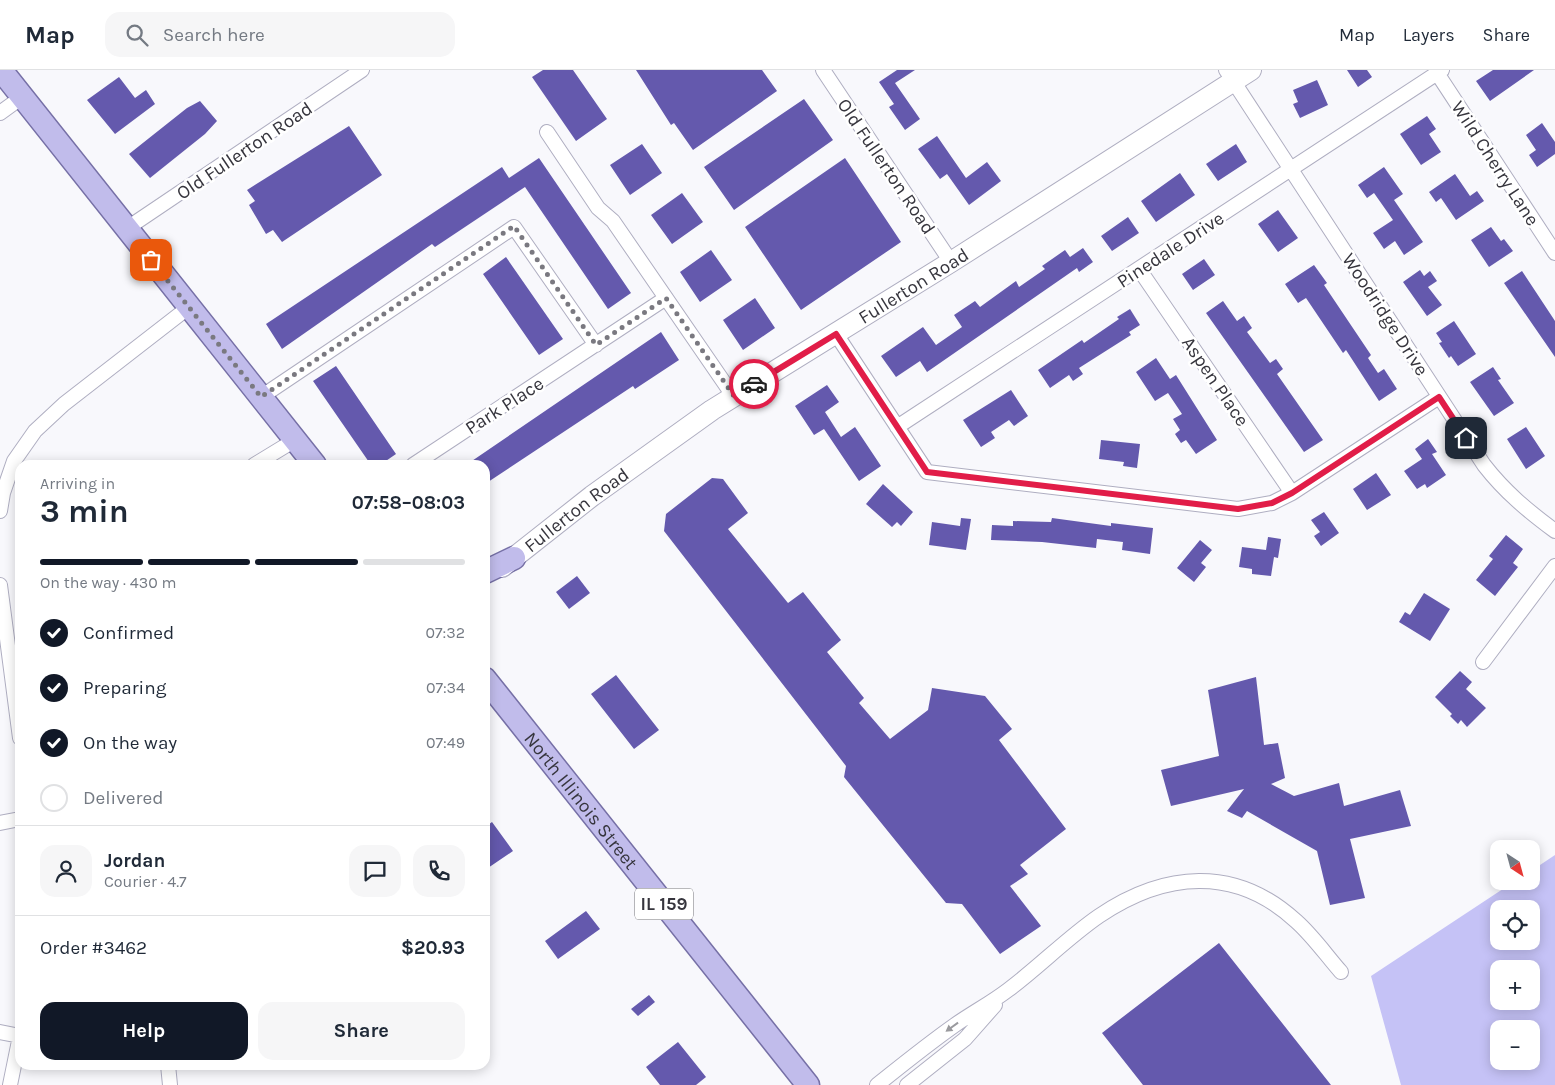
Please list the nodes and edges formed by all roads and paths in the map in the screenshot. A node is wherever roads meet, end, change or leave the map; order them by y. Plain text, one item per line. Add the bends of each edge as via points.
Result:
1 (1, 70) edge
2 (362, 70) edge
3 (823, 70) edge
4 (1251, 70) edge
5 (1439, 72) edge
6 (1230, 76) edge
7 (22, 97) junction
8 (0, 113) edge
9 (547, 132) dead end
10 (1291, 169) junction
11 (126, 229) junction
12 (1555, 253) edge
13 (952, 262) junction
14 (1140, 269) junction
15 (666, 298) junction
16 (189, 307) junction
17 (836, 334) junction
18 (596, 345) junction
19 (734, 396) junction
20 (261, 397) junction
21 (1439, 397) junction
22 (898, 427) junction
23 (295, 440) junction
24 (262, 460) edge
25 (311, 460) edge
26 (421, 460) edge
27 (1292, 493) junction
28 (0, 510) edge
29 (1555, 531) edge
30 (514, 558) junction
31 (1555, 566) edge
32 (490, 570) edge
33 (490, 577) edge
34 (0, 585) edge
35 (1, 609) edge
36 (1483, 662) dead end
37 (490, 685) edge
38 (15, 704) edge
39 (15, 820) edge
40 (0, 823) edge
41 (1340, 972) dead end
42 (1008, 991) junction
43 (0, 1032) edge
44 (15, 1035) edge
45 (15, 1060) edge
46 (168, 1070) edge
47 (10, 1085) edge
48 (170, 1085) edge
49 (808, 1085) edge
50 (877, 1085) edge
51 (907, 1085) edge

1 - 7 main road
2 - 11 street, Old Fullerton Road
3 - 13 street, Old Fullerton Road
4 - 6 street, Fullerton Road
5 - 10 street, Pinedale Drive
5 - 12 street, Wild Cherry Lane
6 - 10 street, Woodridge Drive
6 - 13 street, Fullerton Road
7 - 8 street
7 - 11 main road
9 - 15 street via 598,208 613,221
10 - 14 street, Pinedale Drive
10 - 21 street, Woodridge Drive
11 - 16 main road
13 - 17 street, Fullerton Road
14 - 22 street, Pinedale Drive
14 - 27 street, Aspen Place
15 - 18 street, Park Place
15 - 19 street
16 - 20 main road
16 - 28 street via 64,404 35,431 14,461
17 - 19 street, Fullerton Road
17 - 22 street
18 - 20 street via 514,226
18 - 26 street, Park Place
19 - 30 street, Fullerton Road via 592,496
20 - 23 main road
21 - 27 street
21 - 29 street, Woodridge Drive via 1502,488
22 - 27 street via 927,472 1238,509 1272,503
23 - 24 street
23 - 25 main road
30 - 32 main road
30 - 33 street, Fullerton Road
31 - 36 street
34 - 35 street
35 - 38 street
37 - 49 main road, North Illinois Street / IL 159
39 - 40 street
41 - 42 street via 1312,937 1276,905 1235,887 1192,880 1148,889 1122,901 1097,917
42 -> 50 street via 955,1025
42 - 51 street via 965,1039
43 - 44 street
45 - 47 street
46 - 48 street

